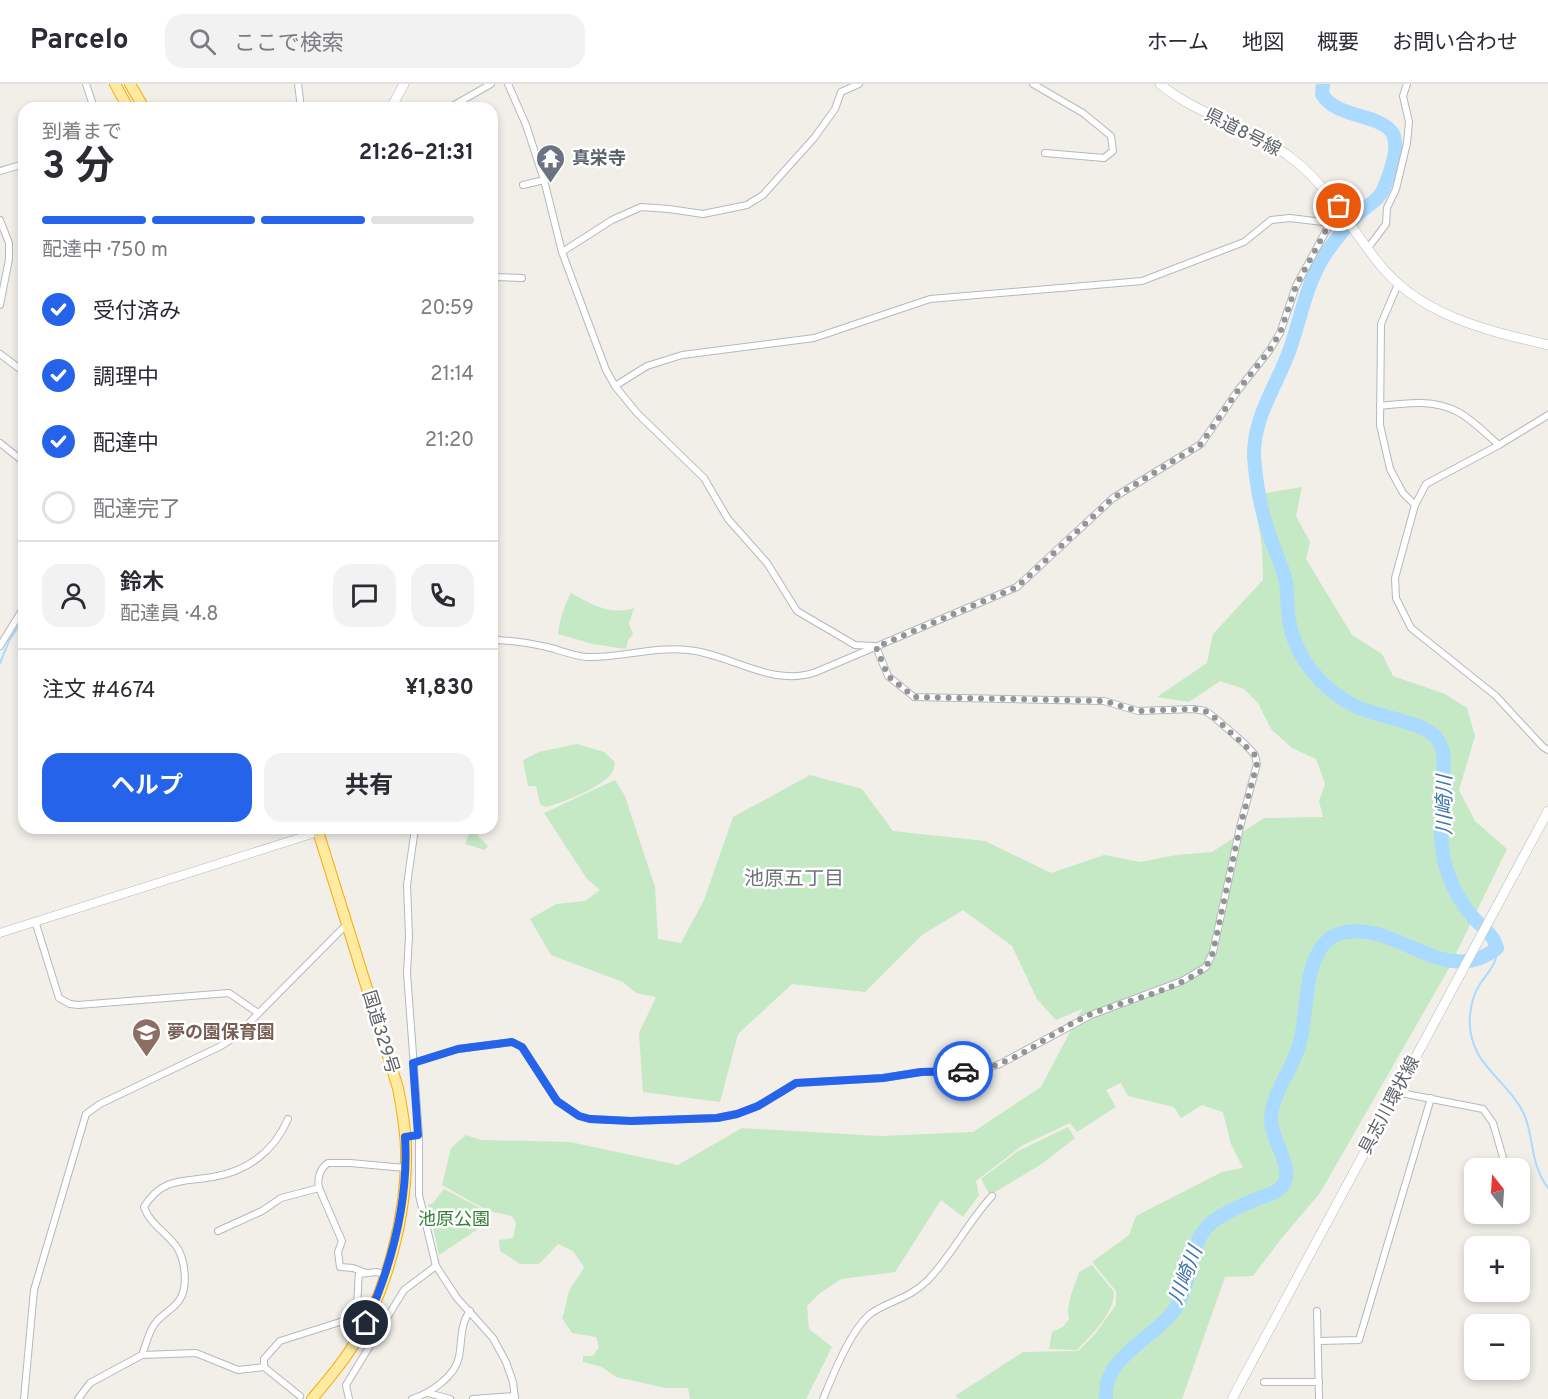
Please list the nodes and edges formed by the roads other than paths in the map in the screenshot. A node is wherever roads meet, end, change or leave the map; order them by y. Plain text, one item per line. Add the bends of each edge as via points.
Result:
1 (86, 84) edge
2 (115, 84) edge
3 (130, 84) edge
4 (298, 84) edge
5 (404, 84) edge
6 (491, 84) edge
7 (508, 84) edge
8 (859, 84) edge
9 (1033, 84) edge
10 (1160, 84) edge
11 (1407, 84) edge
12 (92, 102) edge
13 (125, 102) edge
14 (140, 102) edge
15 (300, 102) edge
16 (394, 102) edge
17 (460, 102) edge
18 (1045, 153) dead end
19 (18, 166) edge
20 (0, 171) edge
21 (544, 180) junction
22 (522, 185) dead end
23 (1339, 206) junction
24 (0, 220) edge
25 (1329, 224) junction
26 (1366, 247) junction
27 (562, 252) junction
28 (498, 277) edge
29 (522, 278) dead end
30 (1398, 284) junction
31 (0, 305) edge
32 (1548, 345) edge
33 (0, 354) edge
34 (18, 368) edge
35 (615, 386) junction
36 (1380, 406) junction
37 (1548, 415) edge
38 (0, 444) edge
39 (1498, 445) junction
40 (18, 458) edge
41 (1415, 505) junction
42 (18, 617) edge
43 (498, 640) edge
44 (0, 646) edge
45 (876, 647) junction
46 (1548, 750) edge
47 (1548, 811) edge
48 (306, 834) edge
49 (319, 834) edge
50 (414, 834) edge
51 (35, 921) junction
52 (348, 924) junction
53 (0, 933) edge
54 (258, 1013) junction
55 (413, 1063) junction
56 (1396, 1092) junction
57 (1431, 1098) junction
58 (288, 1119) dead end
59 (418, 1135) junction
60 (405, 1137) junction
61 (1503, 1158) edge
62 (405, 1168) junction
63 (319, 1188) junction
64 (992, 1196) dead end
65 (218, 1231) dead end
66 (436, 1266) junction
67 (366, 1273) junction
68 (386, 1275) junction
69 (470, 1311) junction
70 (1317, 1311) dead end
71 (1318, 1341) junction
72 (142, 1355) junction
73 (264, 1367) junction
74 (1264, 1382) dead end
75 (1319, 1382) junction
76 (428, 1393) junction
77 (300, 1396) dead end
78 (515, 1397) edge
79 (24, 1399) edge
80 (78, 1399) edge
81 (312, 1399) edge
82 (349, 1399) edge
83 (412, 1399) edge
84 (450, 1399) edge
85 (473, 1399) edge
86 (823, 1399) edge
87 (1232, 1399) edge
88 (1319, 1399) edge

1 - 12 street
2 - 13 highway
3 - 14 highway
4 - 15 street
5 - 16 main road
6 - 17 street
7 - 21 street
8 - 27 street via 841,92 835,109 813,138 763,195 747,205 703,214 641,207 612,220
9 - 18 street via 1083,113 1111,136 1113,151 1104,158
10 - 23 main road, 県道8号線 via 1202,112 1259,137 1286,154
11 - 26 street via 1403,96 1409,122 1407,143 1396,189 1387,208 1386,224
19 - 20 street
21 - 22 street
21 - 27 street
23 - 25 street
23 - 26 main road, 県道8号線
24 - 31 street via 9,243
25 - 35 street via 1290,218 1271,220 1244,242 1142,281 930,299 814,338 682,355 647,366
25 - 45 street via 1296,286 1280,333 1201,444 1113,498 1017,587
26 - 30 main road, 県道8号線
27 - 35 street
28 - 29 street
30 - 32 main road, 県道8号線 via 1451,318
30 - 36 street via 1381,324
33 - 34 street
35 - 45 street via 704,478 728,519 767,563 797,611 855,645
36 - 39 street via 1439,404 1459,412
36 - 41 street via 1390,469 1403,493
37 - 39 street
38 - 40 street
39 - 41 street via 1426,484
41 - 46 street via 1395,578 1396,598 1411,628 1496,696
42 - 44 street
43 - 45 street via 586,657 670,648 697,651 793,678
45 - 55 street via 888,676 914,697 1104,701 1138,711 1194,709 1214,717 1245,744 1255,755 1256,774 1240,827 1213,952 1206,967 1182,981 1085,1017 978,1071 796,1083 758,1106 717,1118 631,1121 579,1116 557,1101 522,1047 512,1042 458,1049
47 - 56 main road, 具志川環状線
48 - 51 street
49 - 52 highway, 国道329号
50 - 55 street via 407,885
51 - 53 street
51 - 54 street via 59,998 70,1004 229,993
52 - 54 street
52 - 60 highway, 国道329号 via 398,1088
54 - 79 street via 235,1038 86,1114 34,1290
55 - 59 street
56 - 57 street
56 - 87 main road, 具志川環状線
57 - 61 street via 1483,1109 1493,1123
57 - 71 street via 1359,1340
58 - 72 street via 272,1147 254,1162 214,1177 182,1179 160,1188 144,1207 148,1217 179,1250 184,1290 180,1300 155,1322
59 - 60 street
59 - 66 street via 419,1195
60 - 62 highway, 国道329号
62 - 63 street via 328,1163 321,1170
62 - 68 highway, 国道329号 via 395,1246
63 - 65 street via 281,1198
63 - 67 street via 342,1241 338,1252 340,1267
64 - 86 street via 916,1292 873,1312 860,1323
66 - 69 street
66 - 82 street via 404,1290 346,1385
67 - 68 street
67 - 73 street via 358,1274 357,1304 350,1316 280,1341 264,1359
68 - 81 highway, 国道329号 via 354,1344
69 - 76 street via 464,1318 455,1369
69 - 78 street via 493,1338 506,1362
70 - 71 street
71 - 75 street
72 - 73 street via 196,1353 238,1370
72 - 80 street via 90,1383
73 - 77 street
74 - 75 street
75 - 88 street
76 - 83 street
76 - 84 street
78 - 85 street

